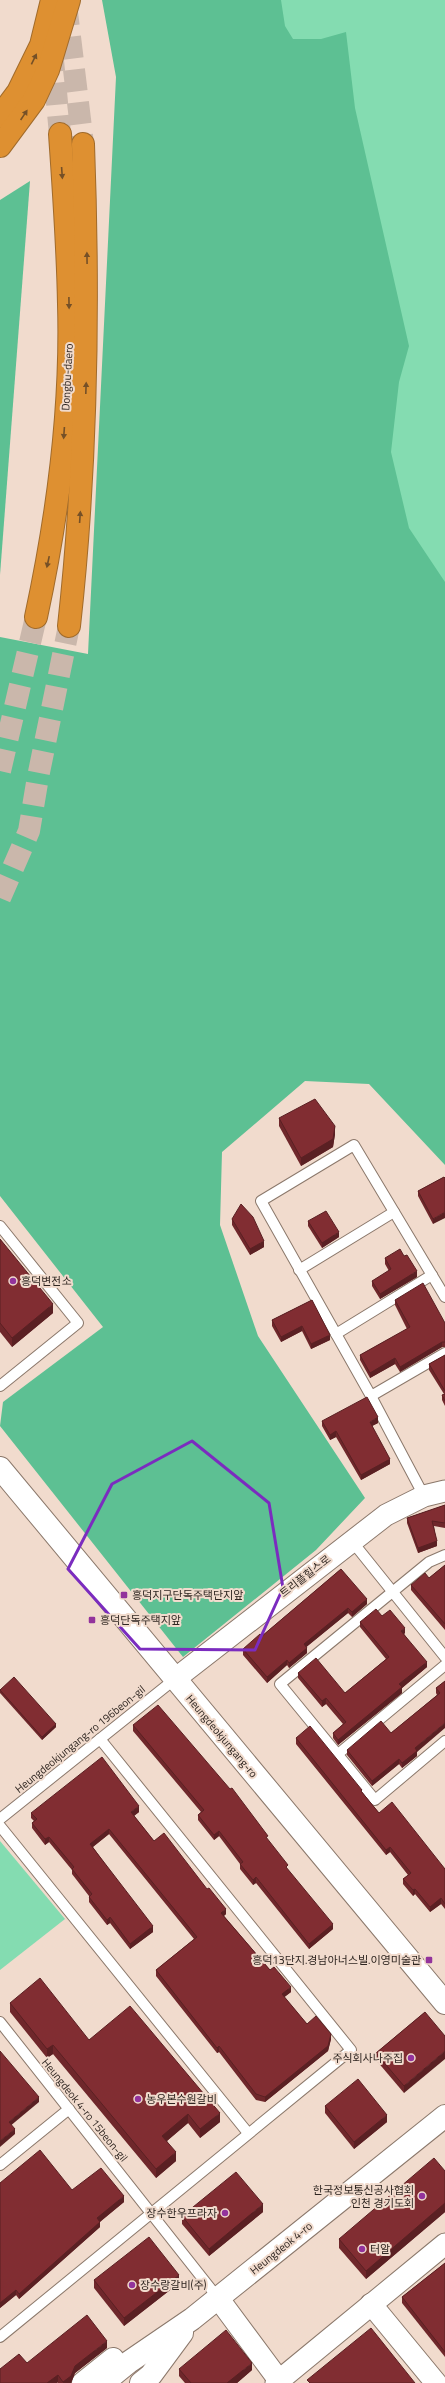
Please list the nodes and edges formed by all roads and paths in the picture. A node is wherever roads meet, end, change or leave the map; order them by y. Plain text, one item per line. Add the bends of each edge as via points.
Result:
1 (52, 0) edge
2 (69, 0) edge
3 (0, 116) edge
4 (60, 134) tunnel mouth
5 (83, 144) tunnel mouth
6 (0, 146) edge
7 (36, 617) tunnel mouth
8 (69, 626) tunnel mouth
9 (394, 1212) junction
10 (0, 1226) edge
11 (300, 1270) junction
12 (432, 1275) junction
13 (445, 1297) edge
14 (336, 1334) junction
15 (445, 1353) edge
16 (0, 1386) edge
17 (371, 1396) junction
18 (0, 1468) edge
19 (445, 1491) edge
20 (424, 1496) junction
21 (351, 1540) junction
22 (445, 1555) edge
23 (392, 1591) junction
24 (445, 1657) edge
25 (445, 1665) edge
26 (175, 1679) junction
27 (100, 1739) junction
28 (445, 1741) edge
29 (338, 1754) junction
30 (0, 1819) edge
31 (0, 1826) edge
32 (445, 2003) edge
33 (0, 2022) edge
34 (69, 2109) junction
35 (445, 2116) edge
36 (248, 2133) junction
37 (0, 2165) edge
38 (151, 2212) junction
39 (445, 2244) edge
40 (218, 2298) junction
41 (371, 2304) junction
42 (192, 2319) junction
43 (0, 2337) edge
44 (133, 2375) edge
45 (279, 2382) edge
46 (83, 2383) edge
47 (103, 2383) edge
48 (436, 2383) edge

3 -> 1 highway via 18,92 41,45
6 -> 2 highway via 34,100 48,70
4 -> 7 highway, Dongbu-daero via 70,305 67,384 62,462 52,544
8 -> 5 highway, Dongbu-daero via 78,554 85,441 88,332
9 - 11 lane
9 - 11 lane via 354,1145 261,1201
9 - 12 lane
10 - 16 lane via 78,1323
11 - 14 lane
12 - 13 lane
12 - 14 lane
14 - 17 lane
15 - 17 lane
17 - 20 lane
18 - 26 street, Heungdeokjungang-ro
19 - 20 street, 트리플힐스로
20 - 21 street, 트리플힐스로 via 386,1515
21 - 23 lane
21 - 26 street, 트리플힐스로
22 - 23 lane via 429,1562
23 - 24 lane
23 - 29 lane via 280,1684
25 - 29 lane
26 - 27 lane, Heungdeokjungang-ro 196beon-gil
26 - 32 street, Heungdeokjungang-ro
27 - 30 lane, Heungdeokjungang-ro 196beon-gil
27 - 36 lane via 351,2050
28 - 29 lane via 375,1800
31 - 36 lane
33 - 34 lane, Heungdeok 4-ro 15beon-gil
34 - 37 lane
34 - 38 lane, Heungdeok 4-ro 15beon-gil
35 - 40 street, Heungdeok 4-ro
36 - 38 lane
38 - 40 lane, Heungdeok 4-ro 15beon-gil
38 - 43 lane
39 - 41 street
40 - 42 street, Heungdeok 4-ro
40 - 45 street
41 - 45 street
41 - 48 street
42 - 44 street via 151,2376
42 - 46 street via 128,2347
44 - 47 street

